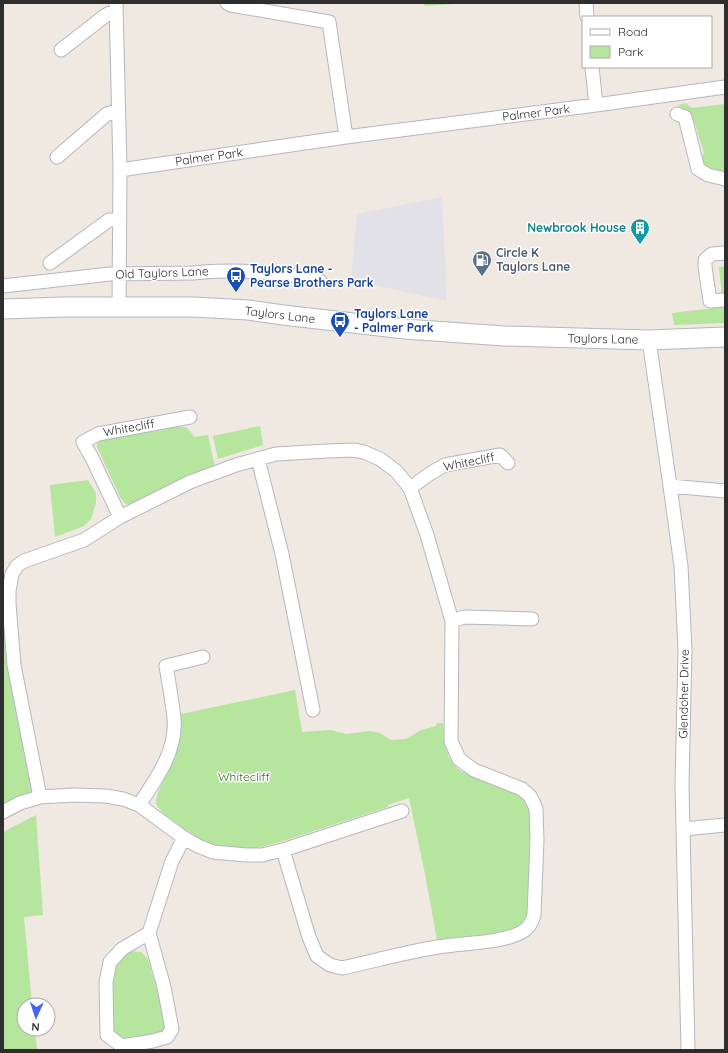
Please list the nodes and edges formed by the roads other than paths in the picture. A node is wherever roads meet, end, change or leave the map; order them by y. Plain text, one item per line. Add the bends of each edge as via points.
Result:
1 (227, 3) edge
2 (586, 3) edge
3 (116, 7) edge
4 (587, 16) edge
5 (61, 50) dead end
6 (592, 68) edge
7 (725, 87) edge
8 (596, 105) junction
9 (118, 111) junction
10 (677, 114) dead end
11 (346, 137) junction
12 (57, 157) dead end
13 (120, 170) junction
14 (725, 179) edge
15 (120, 220) junction
16 (725, 253) edge
17 (50, 263) dead end
18 (120, 274) junction
19 (320, 281) dead end
20 (3, 286) edge
21 (723, 300) dead end
22 (64, 307) junction
23 (119, 307) junction
24 (3, 308) edge
25 (3, 322) edge
26 (725, 337) edge
27 (649, 340) junction
28 (190, 417) dead end
29 (258, 459) junction
30 (508, 463) dead end
31 (670, 486) junction
32 (410, 488) junction
33 (725, 491) edge
34 (120, 517) junction
35 (532, 618) dead end
36 (452, 621) junction
37 (203, 657) dead end
38 (313, 710) dead end
39 (40, 797) junction
40 (139, 805) junction
41 (402, 811) dead end
42 (3, 812) edge
43 (725, 825) edge
44 (683, 828) junction
45 (184, 838) junction
46 (283, 850) junction
47 (149, 934) junction
48 (688, 1050) edge

1 - 11 street via 329,22
2 - 4 street
3 - 5 street
3 - 9 street
6 - 8 street
7 - 8 street, Palmer Park
8 - 11 street, Palmer Park
9 - 12 street via 107,114
9 - 13 street
10 - 14 street via 685,117 698,169 708,175
11 - 13 street, Palmer Park
13 - 15 street
15 - 17 street via 109,220
15 - 18 street
16 - 21 street via 712,254 705,260 704,267 710,302
18 - 19 street, Old Taylors Lane via 262,272
18 - 20 street, Old Taylors Lane
18 - 23 street
22 - 23 main road, Taylors Lane
22 - 24 main road, Taylors Lane
22 - 25 main road
23 - 27 main road, Taylors Lane via 248,310 405,329 504,336
26 - 27 main road, Taylors Lane
27 - 31 street, Glendoher Drive
28 - 34 street, Whitecliff via 98,434 83,442
29 - 32 street via 276,454 353,450 364,452 380,459 396,471
29 - 34 street via 190,482
29 - 38 street via 282,554
30 - 32 street, Whitecliff via 500,455 445,465
31 - 33 street
31 - 44 street, Glendoher Drive via 680,566 685,650
32 - 36 street via 427,535
34 - 39 street via 84,540 24,561 12,574 9,604 14,665
35 - 36 street via 464,618
36 - 46 street via 451,742 460,759 474,770 522,789 530,796 536,809 534,915 530,926 519,934 502,939 438,947 342,968 330,965 317,956 309,937
37 - 40 street via 166,666 174,719 173,736 167,759
39 - 40 street via 106,796
39 - 42 street
40 - 45 street
41 - 46 street
43 - 44 street
44 - 48 street, Glendoher Drive
45 - 46 street via 213,852 228,854 262,855
45 - 47 street via 172,861
47 - 47 street via 164,987 172,1029 167,1037 122,1046 107,1035 106,982 110,962 122,949

